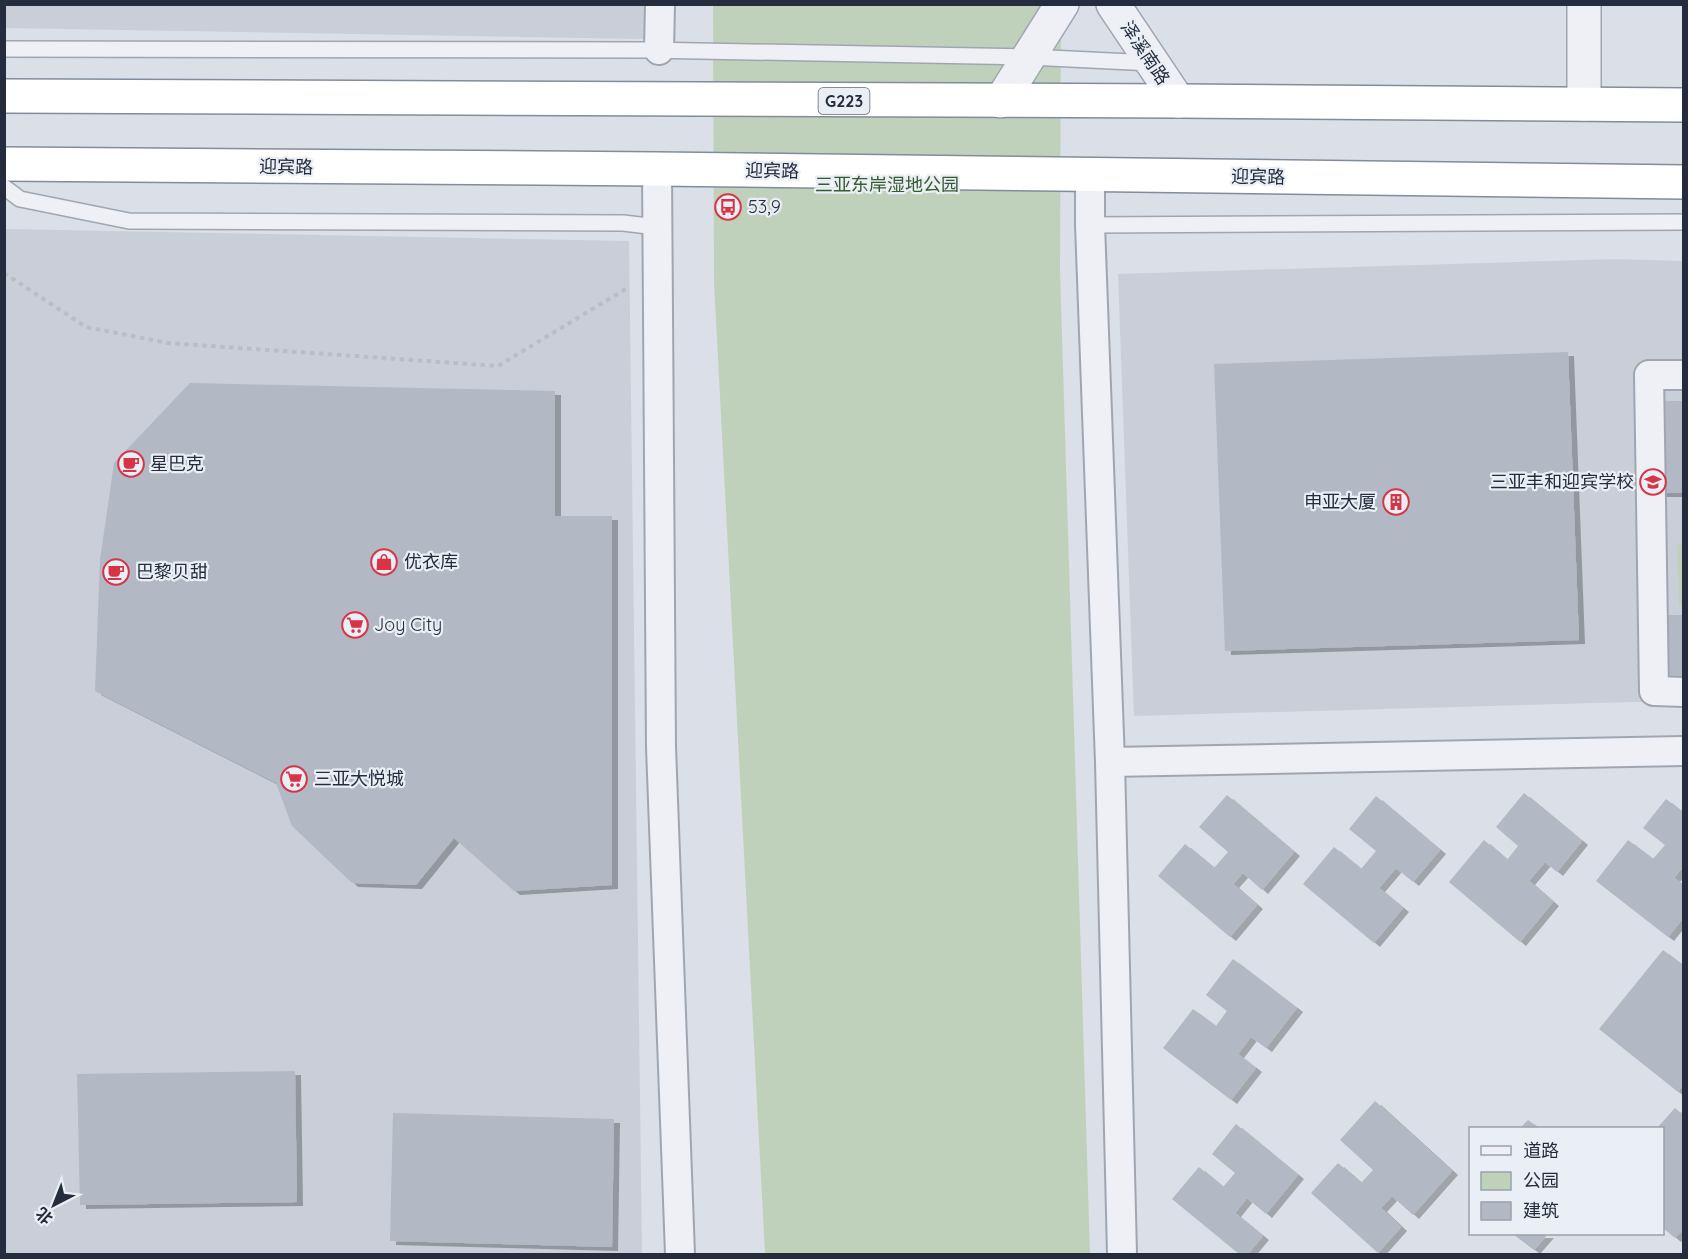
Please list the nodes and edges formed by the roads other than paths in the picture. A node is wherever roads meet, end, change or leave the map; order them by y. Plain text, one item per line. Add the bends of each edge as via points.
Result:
1 (660, 4) edge
2 (1062, 4) edge
3 (1113, 4) edge
4 (1584, 4) edge
5 (4, 49) edge
6 (659, 50) junction
7 (1029, 57) junction
8 (1152, 63) junction
9 (4, 96) edge
10 (1001, 101) junction
11 (1178, 101) junction
12 (1584, 104) junction
13 (1683, 105) edge
14 (4, 164) edge
15 (657, 169) junction
16 (1090, 175) junction
17 (1683, 182) edge
18 (4, 187) edge
19 (1683, 222) edge
20 (1090, 225) junction
21 (657, 227) junction
22 (1683, 375) edge
23 (1683, 692) edge
24 (1683, 751) edge
25 (1110, 762) junction
26 (680, 1254) edge
27 (1122, 1254) edge

1 - 6 street
2 - 7 street
3 - 8 street, 泽溪南路
4 - 12 street
5 - 6 lane
6 - 7 lane
7 - 8 lane
7 - 10 street
8 - 11 street, 泽溪南路
9 - 10 highway, G223
10 - 11 highway, G223
11 - 12 highway, G223
12 - 13 highway, G223
14 - 15 highway, 迎宾路
15 - 16 highway, 迎宾路
15 - 21 street
16 - 17 highway, 迎宾路
16 - 20 street
18 - 21 lane via 20,199 129,221 611,223
19 - 20 lane
20 - 25 street
21 - 26 street via 661,747
22 - 23 street via 1649,375 1654,691
24 - 25 street
25 - 27 street

